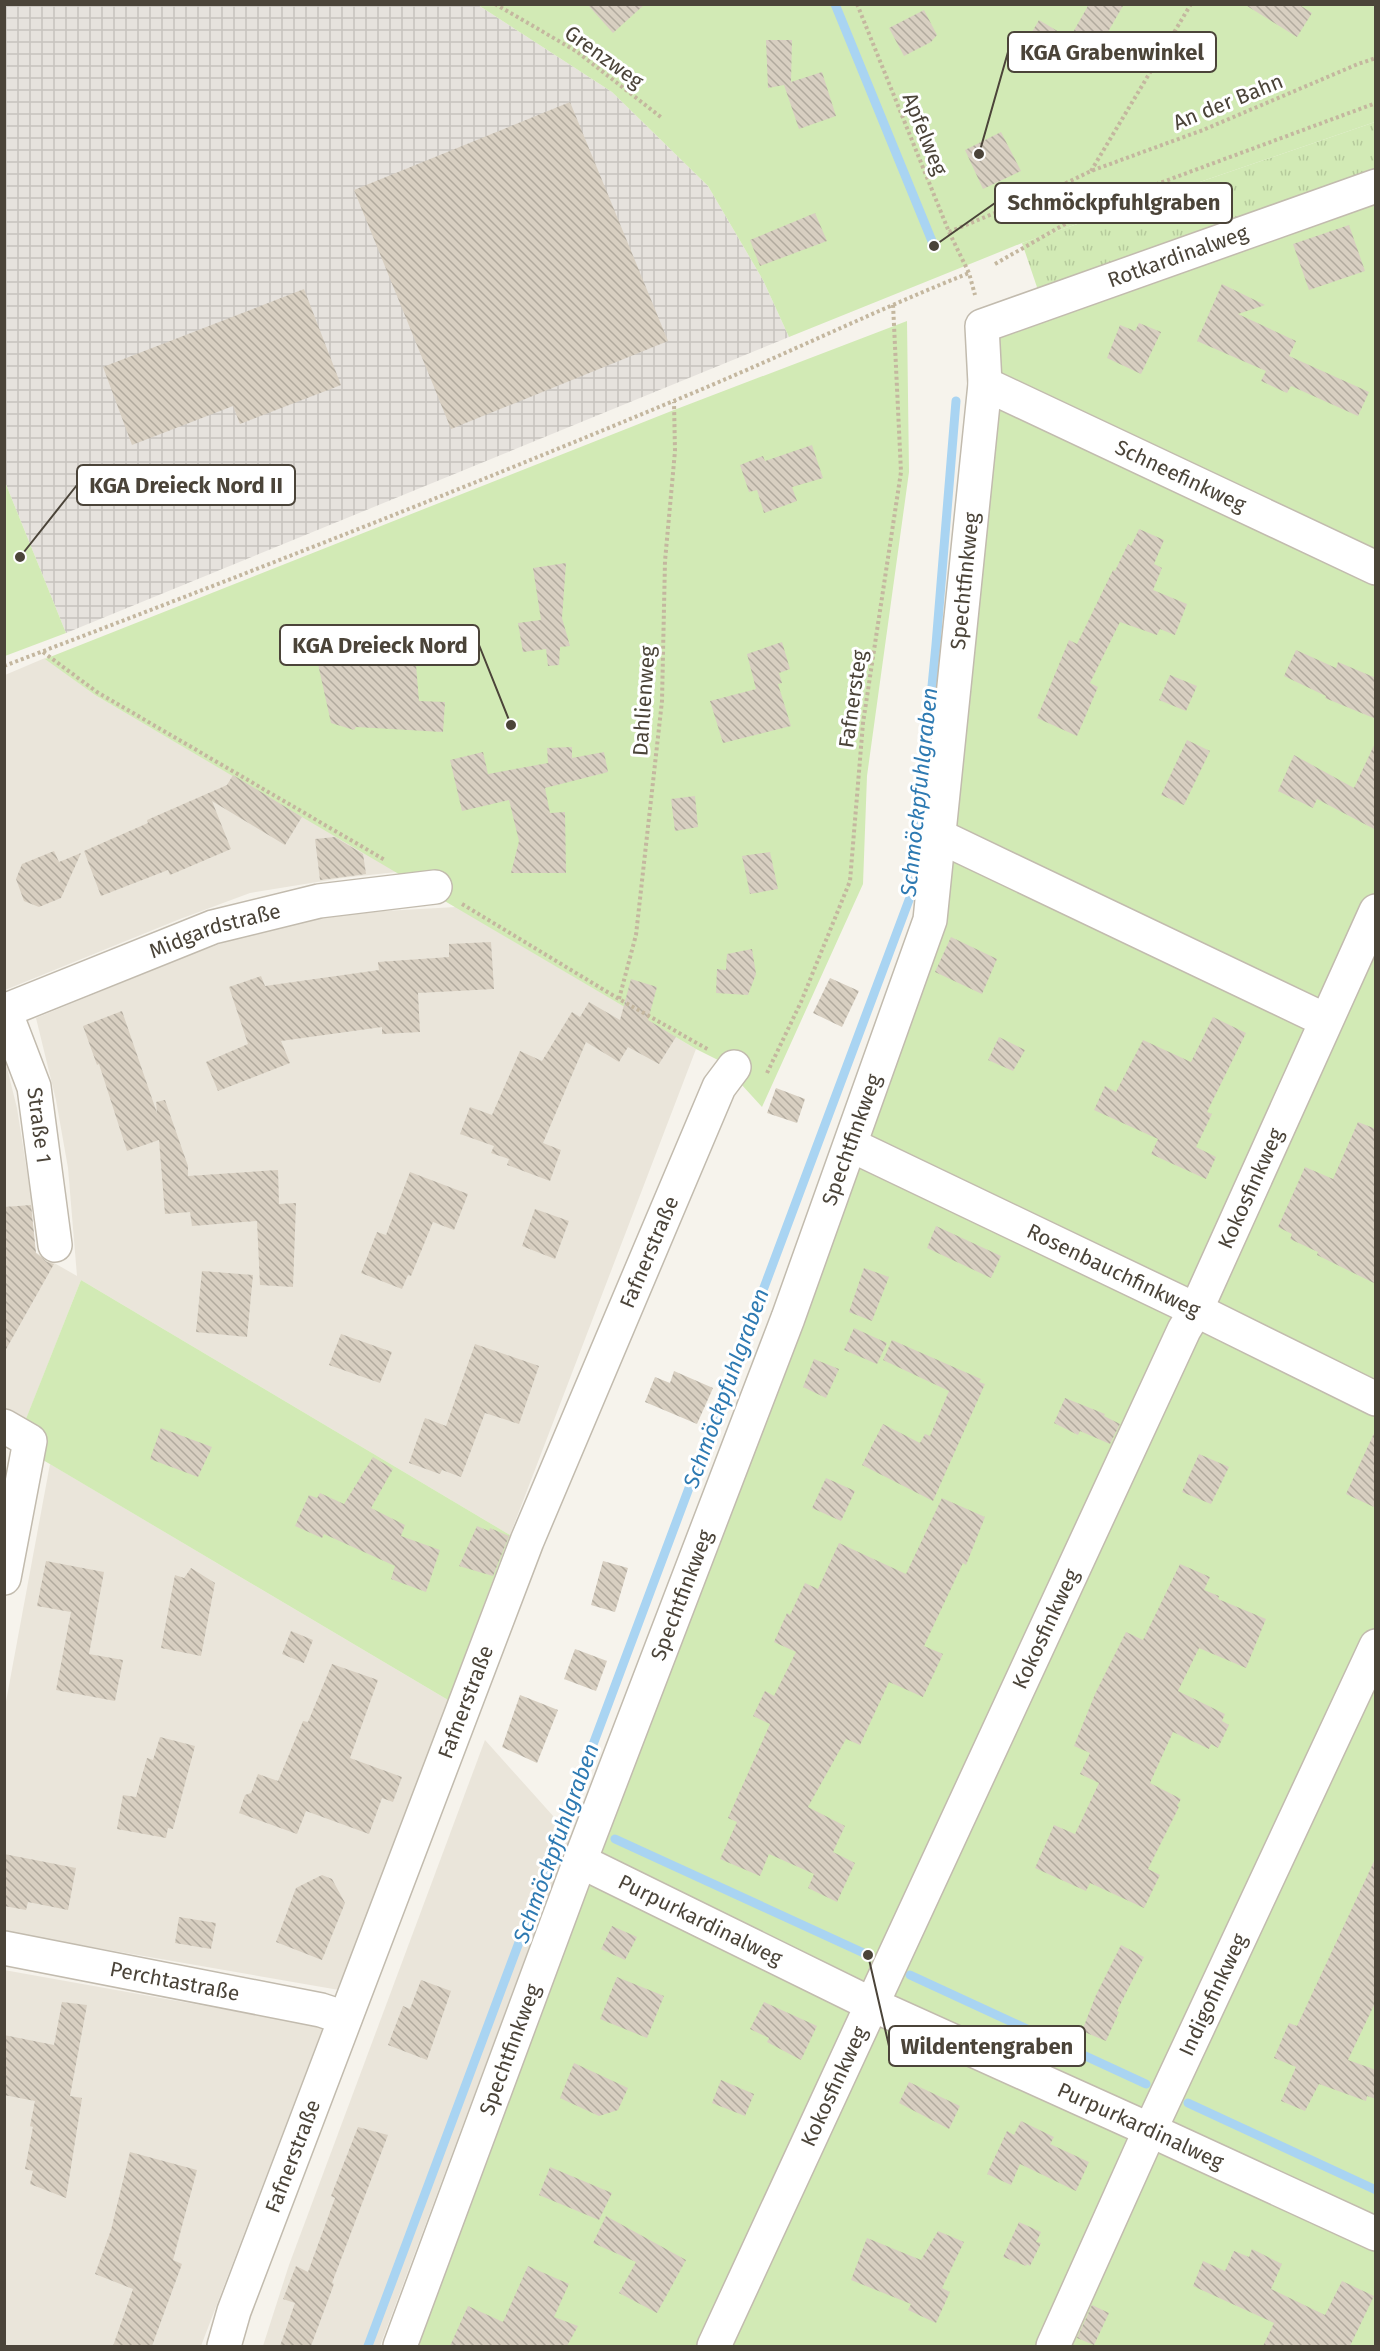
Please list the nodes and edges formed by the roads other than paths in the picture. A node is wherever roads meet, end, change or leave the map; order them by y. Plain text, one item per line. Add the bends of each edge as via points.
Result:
1 (1376, 186) edge
2 (982, 326) joint
3 (985, 384) junction
4 (1376, 568) edge
5 (939, 836) junction
6 (435, 887) dead end
7 (1376, 911) edge
8 (5, 1011) edge
9 (1325, 1020) junction
10 (735, 1067) dead end
11 (851, 1145) junction
12 (55, 1245) dead end
13 (1196, 1310) junction
14 (1376, 1399) edge
15 (17, 1434) edge
16 (4, 1578) edge
17 (1376, 1646) edge
18 (579, 1861) junction
19 (4, 1948) edge
20 (871, 2004) junction
21 (345, 2018) junction
22 (1150, 2130) junction
23 (1376, 2234) edge
24 (224, 2346) edge
25 (400, 2346) edge
26 (714, 2346) edge
27 (1053, 2346) edge

1 - 2 street, Rotkardinalweg
2 - 3 street, Spechtfinkweg
3 - 4 street, Schneefinkweg
3 - 5 street, Spechtfinkweg
5 - 9 street
5 - 11 street, Spechtfinkweg via 930,920
6 - 8 street, Midgardstraße via 319,901 213,927
7 - 9 street, Kokosfinkweg
8 - 12 street, Straße 1 via 34,1087
9 - 13 street, Kokosfinkweg
10 - 21 street, Fafnerstraße via 719,1087 527,1541
11 - 13 street, Rosenbauchfinkweg
11 - 18 street, Spechtfinkweg
13 - 14 street, Rosenbauchfinkweg
13 - 20 street, Kokosfinkweg
15 - 16 street
17 - 22 street, Indigofinkweg
18 - 20 street, Purpurkardinalweg
18 - 25 street, Spechtfinkweg
19 - 21 street, Perchtastraße via 321,2010
20 - 22 street, Purpurkardinalweg
20 - 26 street, Kokosfinkweg
21 - 24 street, Fafnerstraße
22 - 23 street, Purpurkardinalweg
22 - 27 street, Indigofinkweg

